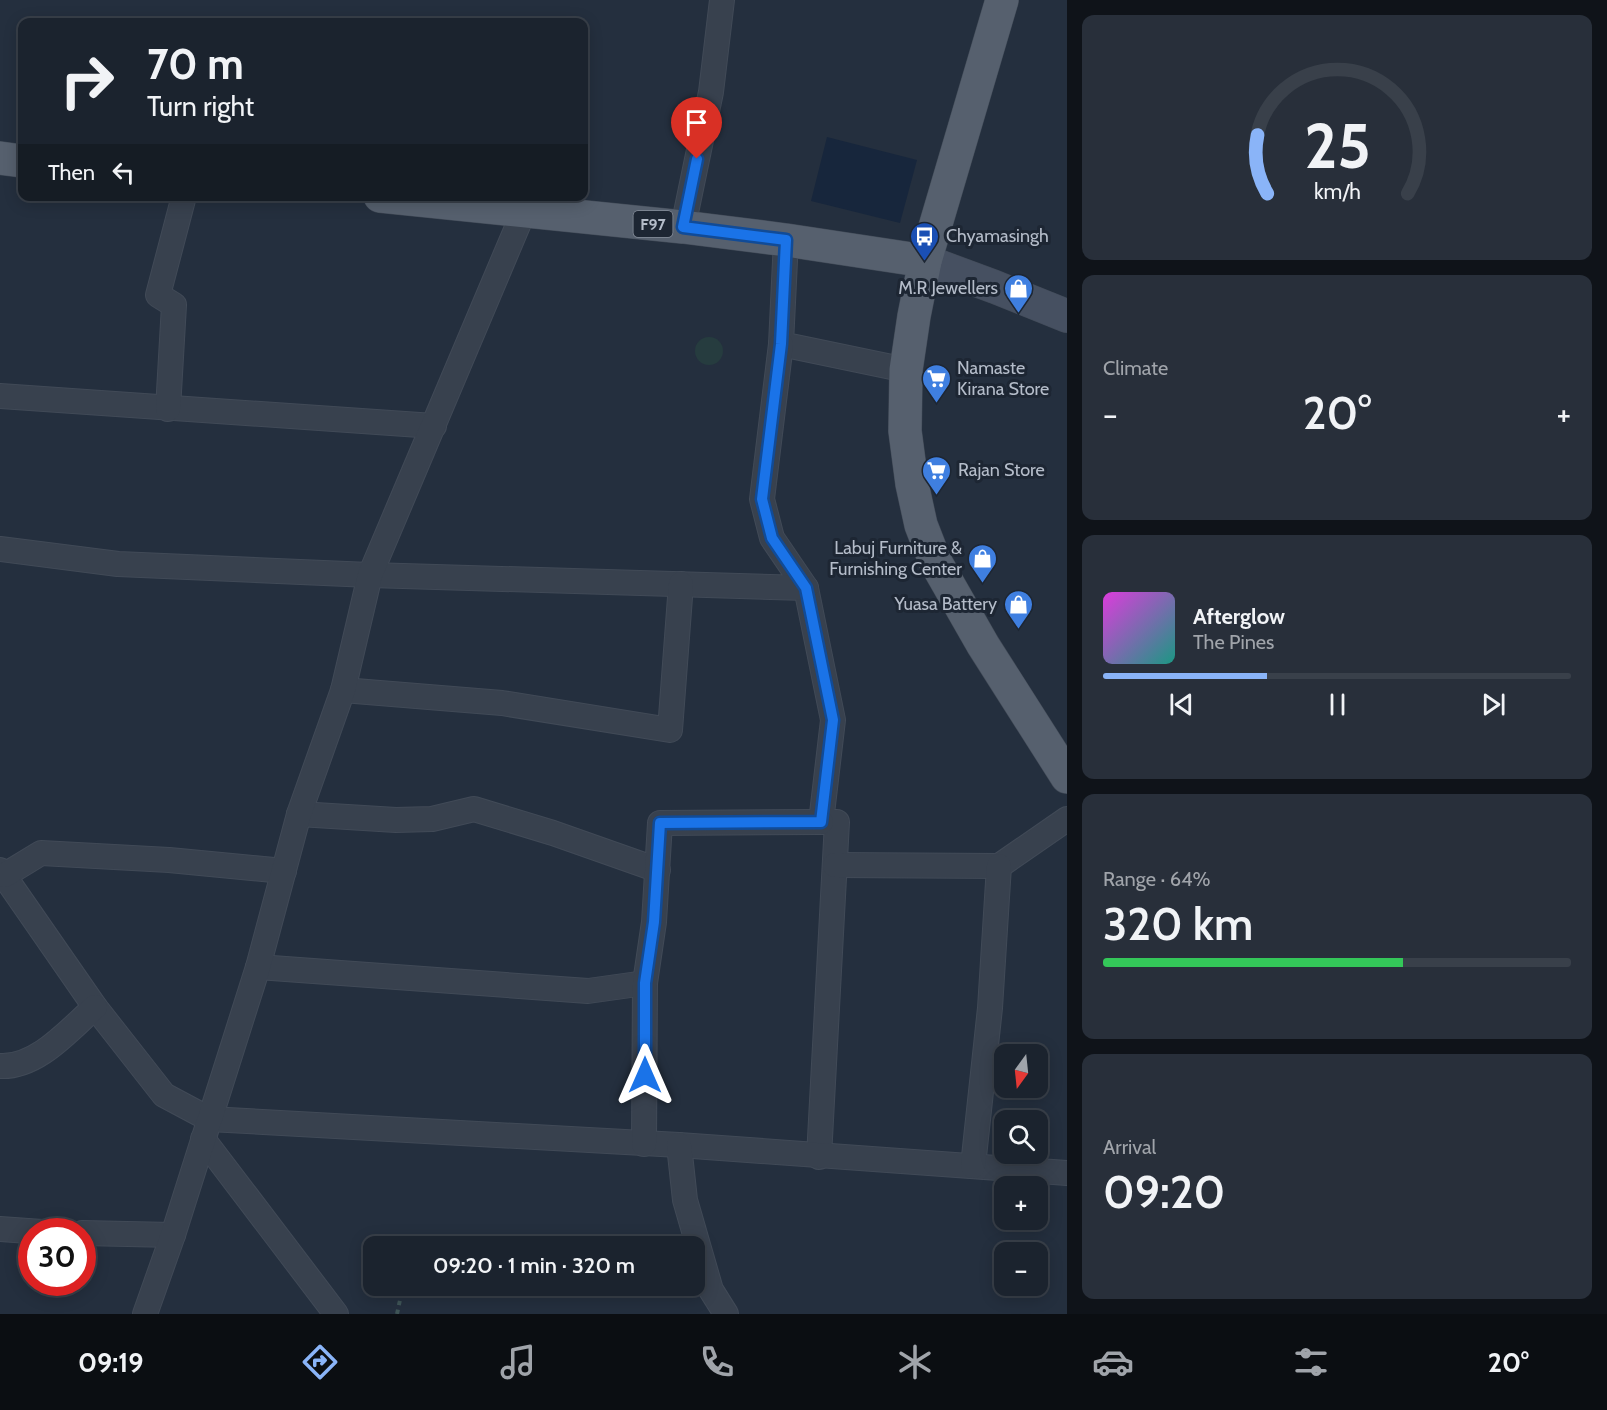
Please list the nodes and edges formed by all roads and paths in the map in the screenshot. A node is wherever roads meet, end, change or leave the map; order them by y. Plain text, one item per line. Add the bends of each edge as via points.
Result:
1 (722, 0) edge
2 (1002, 0) edge
3 (0, 158) edge
4 (18, 160) edge
5 (183, 201) edge
6 (428, 201) edge
7 (524, 211) junction
8 (683, 227) junction
9 (786, 240) junction
10 (925, 261) junction
11 (1067, 316) edge
12 (781, 344) junction
13 (906, 370) junction
14 (0, 396) edge
15 (168, 409) junction
16 (434, 426) junction
17 (0, 549) edge
18 (370, 574) junction
19 (681, 584) junction
20 (806, 588) junction
21 (343, 690) junction
22 (1067, 777) edge
23 (299, 814) junction
24 (1067, 819) edge
25 (821, 822) junction
26 (836, 865) junction
27 (999, 866) junction
28 (658, 870) junction
29 (284, 871) junction
30 (2, 872) edge
31 (258, 967) junction
32 (645, 983) junction
33 (95, 1007) junction
34 (0, 1066) edge
35 (206, 1130) junction
36 (644, 1144) junction
37 (679, 1145) junction
38 (819, 1157) junction
39 (973, 1166) junction
40 (1067, 1173) edge
41 (0, 1229) edge
42 (18, 1230) edge
43 (96, 1233) edge
44 (173, 1235) junction
45 (401, 1296) edge
46 (145, 1314) edge
47 (336, 1314) edge
48 (397, 1314) edge
49 (726, 1314) edge

1 - 8 street via 711,92
2 - 10 main road
3 - 4 main road
5 - 15 street via 158,295 174,305
6 - 7 main road, F97
7 - 8 main road, F97
7 - 16 street
8 - 9 main road, F97
9 - 10 main road, F97
9 - 12 street
10 - 11 main road
10 - 13 main road
12 - 13 street
12 - 20 street via 762,499 772,538
13 - 22 main road via 905,431 912,484 935,561
14 - 15 street
15 - 16 street
16 - 18 street
17 - 18 street via 118,564
18 - 19 street
18 - 21 street
19 - 20 street
19 - 21 street via 670,730 502,703
20 - 25 street via 833,720
21 - 23 street
23 - 28 street via 432,819 474,809
23 - 29 street
24 - 27 street
25 - 26 street via 837,822
25 - 28 street via 660,823
26 - 27 street
26 - 38 street
27 - 39 street via 990,1008
28 - 32 street
29 - 30 street via 41,854
29 - 31 street
30 - 33 street
31 - 32 street via 588,991
31 - 35 street
32 - 36 street
33 - 34 street via 33,1058
33 - 35 street via 164,1095
35 - 36 street
35 - 44 street
35 - 47 street
36 - 37 street
37 - 38 street
37 - 49 street via 685,1200 711,1290
38 - 39 street
39 - 40 street
41 - 42 street
43 - 44 street
44 - 46 street
45 - 48 path

